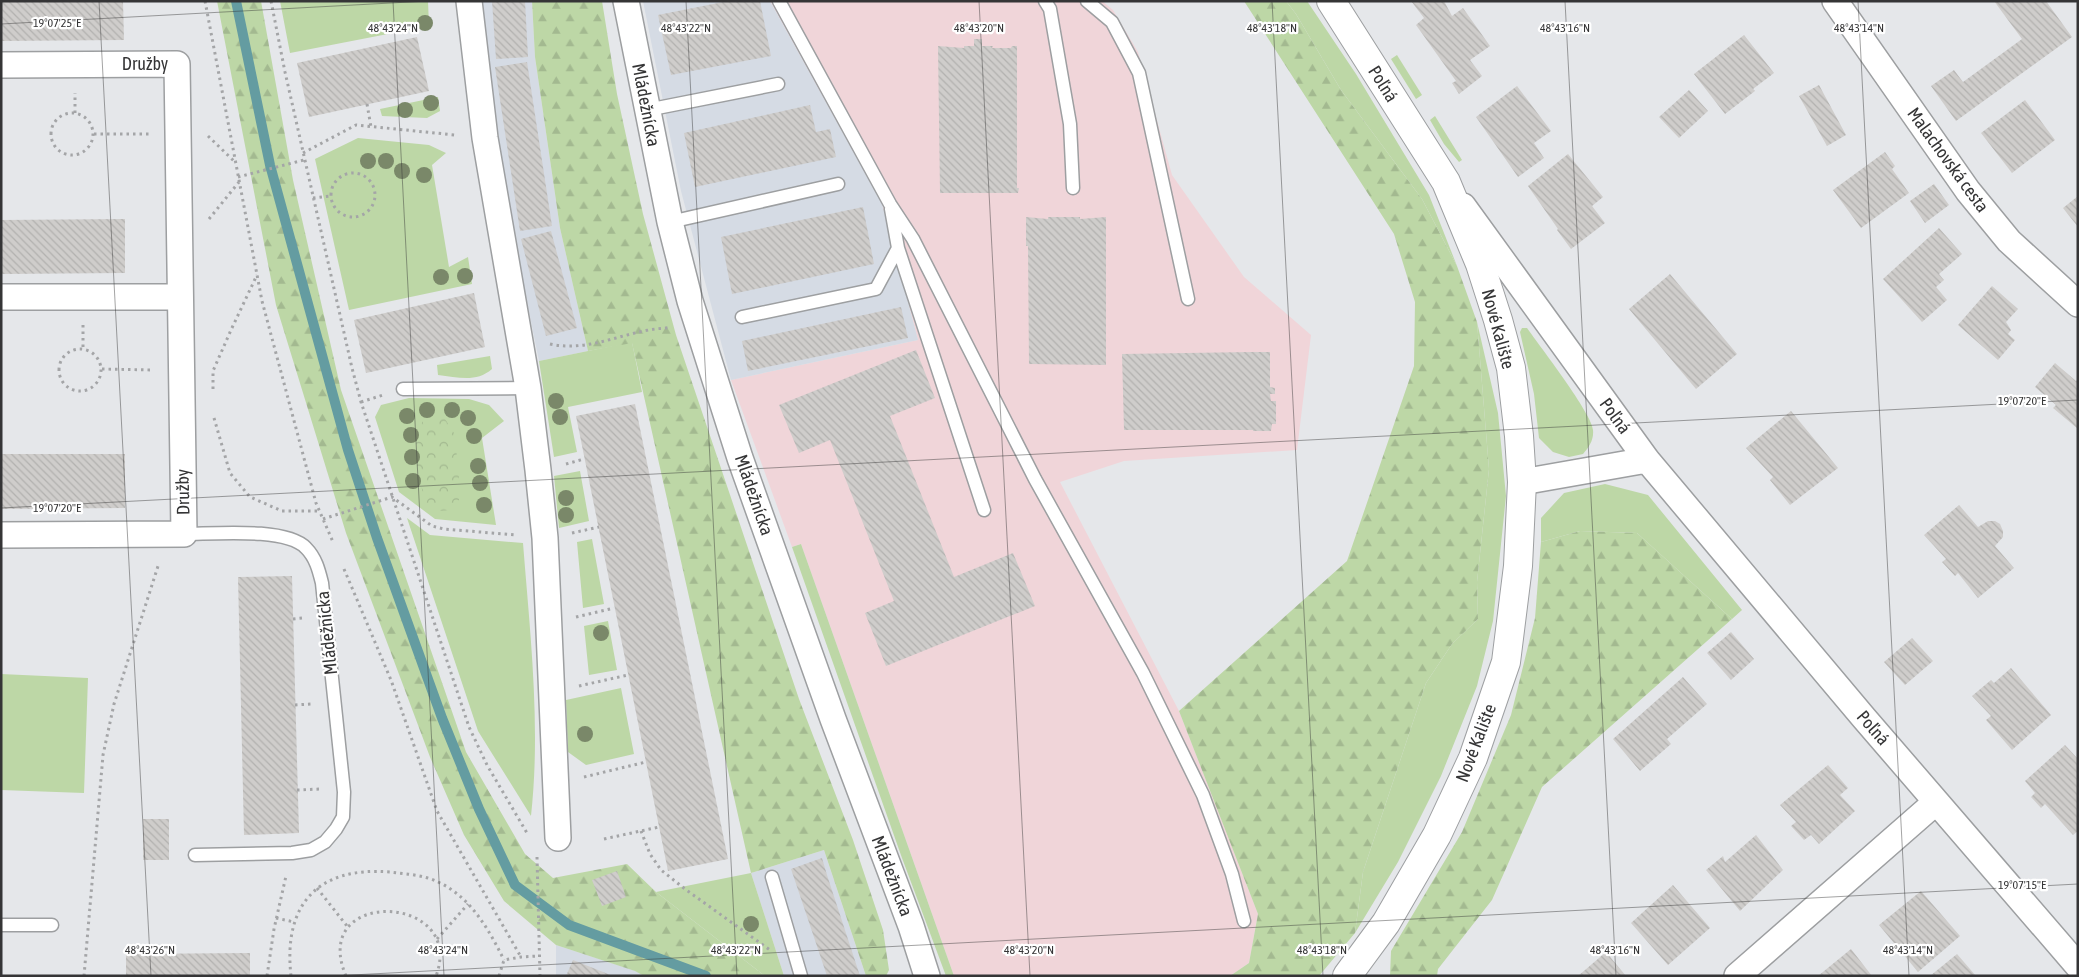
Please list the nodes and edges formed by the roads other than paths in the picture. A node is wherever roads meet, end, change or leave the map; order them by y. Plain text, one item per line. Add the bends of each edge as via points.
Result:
1 (469, 1) edge
2 (626, 1) edge
3 (778, 1) edge
4 (1045, 1) edge
5 (1087, 1) edge
6 (1331, 1) edge
7 (1835, 1) edge
8 (1, 65) edge
9 (778, 84) dead end
10 (647, 110) junction
11 (1446, 182) junction
12 (838, 184) dead end
13 (1073, 188) dead end
14 (890, 204) junction
15 (670, 222) junction
16 (898, 248) junction
17 (1, 297) edge
18 (179, 297) junction
19 (1188, 299) dead end
20 (2078, 304) edge
21 (742, 318) dead end
22 (528, 388) junction
23 (403, 389) dead end
24 (1647, 460) junction
25 (1522, 482) junction
26 (984, 510) dead end
27 (176, 534) junction
28 (1, 535) edge
29 (1936, 802) junction
30 (548, 843) road end
31 (195, 855) dead end
32 (772, 878) dead end
33 (1244, 922) dead end
34 (1, 925) edge
35 (52, 925) dead end
36 (2078, 966) edge
37 (800, 973) edge
38 (927, 976) edge
39 (1347, 976) edge
40 (1737, 976) edge

1 - 22 street via 485,138
2 - 10 street, Mládežnícka
3 - 14 lane
4 - 13 lane via 1050,9 1070,124
5 - 19 lane via 1112,22 1139,73
6 - 11 street, Poľná
7 - 20 street, Malachovská cesta via 1968,191 2009,240
8 - 18 street, Družby via 177,64
9 - 10 lane
10 - 15 street, Mládežnícka
11 - 24 street, Poľná
11 - 25 street, Nové Kalište via 1480,264 1511,368
12 - 15 lane
14 - 16 lane
14 - 33 lane via 913,239 1035,479 1143,673 1203,795 1232,874
15 - 38 street, Mládežnícka via 690,301 740,458
16 - 21 lane via 876,289
16 - 26 lane
17 - 18 street
18 - 27 street, Družby
22 - 23 lane
22 - 30 street via 545,538 549,624 552,693
24 - 25 street
24 - 29 street, Poľná
25 - 39 street, Nové Kalište via 1518,566 1506,662 1473,758 1436,835 1391,915
27 - 28 street, Družby
27 - 31 lane, Mládežnícka via 275,535 306,548 317,564 325,609 344,792 343,816 336,829 325,842 311,850
29 - 36 street, Poľná
29 - 40 street
32 - 37 lane
34 - 35 lane

